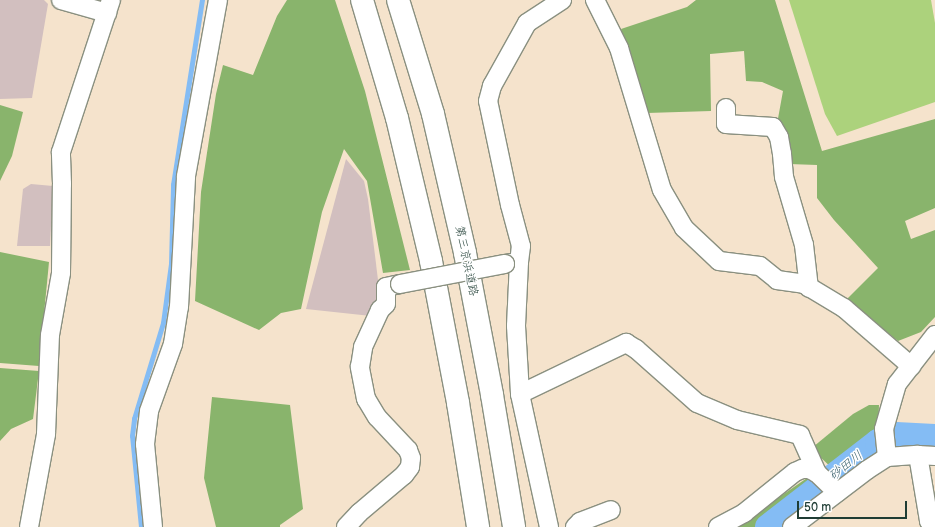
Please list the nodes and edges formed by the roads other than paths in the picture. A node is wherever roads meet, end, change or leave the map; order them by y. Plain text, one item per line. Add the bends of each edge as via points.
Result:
1 (61, 0) edge
2 (218, 0) edge
3 (362, 0) edge
4 (398, 0) edge
5 (562, 0) edge
6 (595, 0) edge
7 (109, 6) edge
8 (726, 108) dead end
9 (512, 263) junction
10 (809, 288) junction
11 (935, 335) edge
12 (911, 366) junction
13 (520, 394) junction
14 (926, 455) edge
15 (886, 457) junction
16 (817, 473) junction
17 (837, 492) junction
18 (611, 510) dead end
19 (28, 527) edge
20 (152, 527) edge
21 (346, 527) edge
22 (478, 527) edge
23 (514, 527) edge
24 (549, 527) edge
25 (575, 527) edge
26 (718, 527) edge
27 (792, 527) edge
28 (934, 527) edge

1 - 7 street
2 - 20 street via 186,176 179,307 174,344 149,411 146,444
3 - 22 highway via 398,118 431,261
4 - 23 highway, 第三京浜道路 via 433,114 465,253
5 - 9 street via 527,23 492,86 488,101 520,246
6 - 10 street via 619,48 662,190 684,228 719,261 760,266 776,280 804,284
7 - 19 street via 61,152 61,273 50,335 46,434
8 - 10 street via 726,124 773,127 779,137 784,176 804,245
9 - 13 street
9 - 21 street, bridge via 386,287 386,304 380,310 363,347 360,367 366,399 378,417 408,450 411,458 410,467
10 - 12 street via 844,308
11 - 12 street
12 - 15 street via 897,384 884,429
13 - 16 street via 626,343 697,403 737,420 800,435
13 - 24 street
14 - 15 street
14 - 28 street via 929,521
15 - 17 street
16 - 17 street
16 - 26 street via 809,469 795,472 744,513
17 - 27 street
18 - 25 street via 580,522

